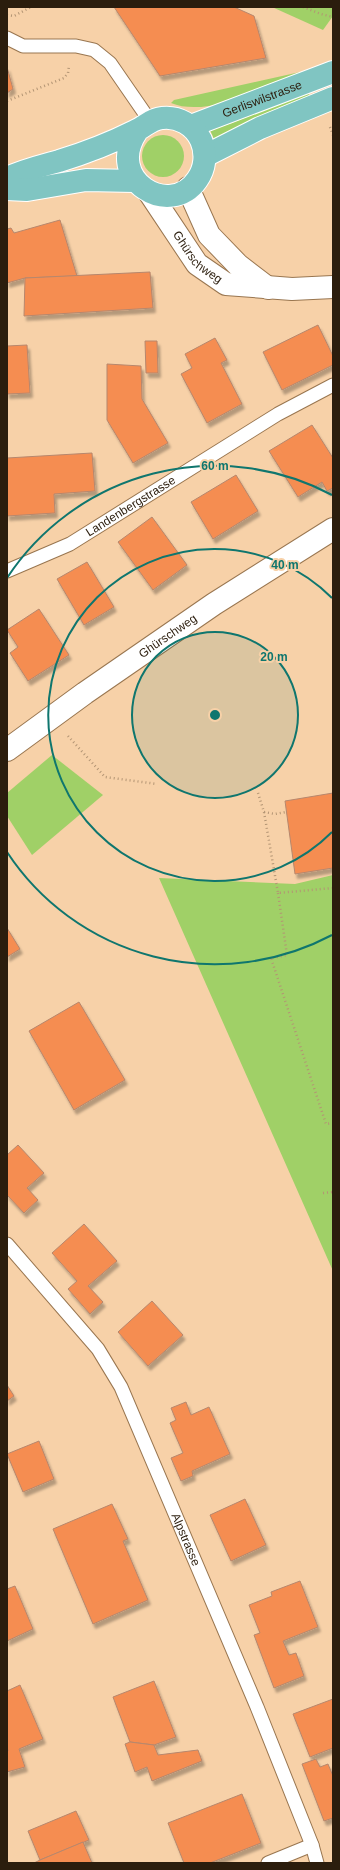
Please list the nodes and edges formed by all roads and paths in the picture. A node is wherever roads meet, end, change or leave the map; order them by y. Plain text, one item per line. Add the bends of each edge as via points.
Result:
1 (31, 7) edge
2 (303, 7) edge
3 (7, 14) edge
4 (333, 17) edge
5 (7, 38) edge
6 (62, 64) dead end
7 (333, 72) edge
8 (333, 98) edge
9 (7, 101) edge
10 (329, 122) dead end
11 (143, 126) junction
12 (191, 126) junction
13 (333, 136) edge
14 (205, 156) junction
15 (7, 178) edge
16 (142, 186) junction
17 (188, 188) junction
18 (7, 190) edge
19 (333, 287) edge
20 (268, 288) junction
21 (333, 385) edge
22 (333, 529) edge
23 (7, 571) edge
24 (67, 735) dead end
25 (8, 745) edge
26 (157, 784) dead end
27 (258, 793) dead end
28 (264, 812) junction
29 (286, 812) dead end
30 (333, 888) edge
31 (278, 893) junction
32 (333, 1123) edge
33 (333, 1192) edge
34 (324, 1193) dead end
35 (7, 1244) edge
36 (312, 1845) junction
37 (268, 1863) edge
38 (316, 1863) edge

1 - 3 path via 14,16
2 - 4 path
5 - 11 lane via 23,46 76,46 94,50 110,63
6 - 9 path via 69,65 64,78
7 - 12 main road, Gerliswilstrasse
8 - 14 main road, Gerliswilstrasse via 260,128
10 - 13 path
11 - 12 main road via 160,118 171,118
11 - 15 main road via 81,153 24,170
11 - 16 main road via 131,140 127,150 130,172
12 - 14 main road via 202,143
14 - 17 main road via 201,174
16 - 17 main road via 169,195
16 - 18 main road via 86,180 27,190
16 - 20 street, Ghürschweg via 197,264 226,284
17 - 20 street, Ghürschweg via 209,235 238,265
19 - 20 street, Ghürschweg
21 - 23 lane, Landenbergstrasse via 278,414 70,544
22 - 25 street, Ghürschweg via 214,604
24 - 26 path via 105,777
27 - 28 path
28 - 29 path
28 - 31 path
30 - 31 path
31 - 32 path via 288,955 271,958 326,1124
33 - 34 path
35 - 36 lane, Alpstrasse via 98,1349 121,1388 254,1700
36 - 37 lane
36 - 38 lane, Alpstrasse

